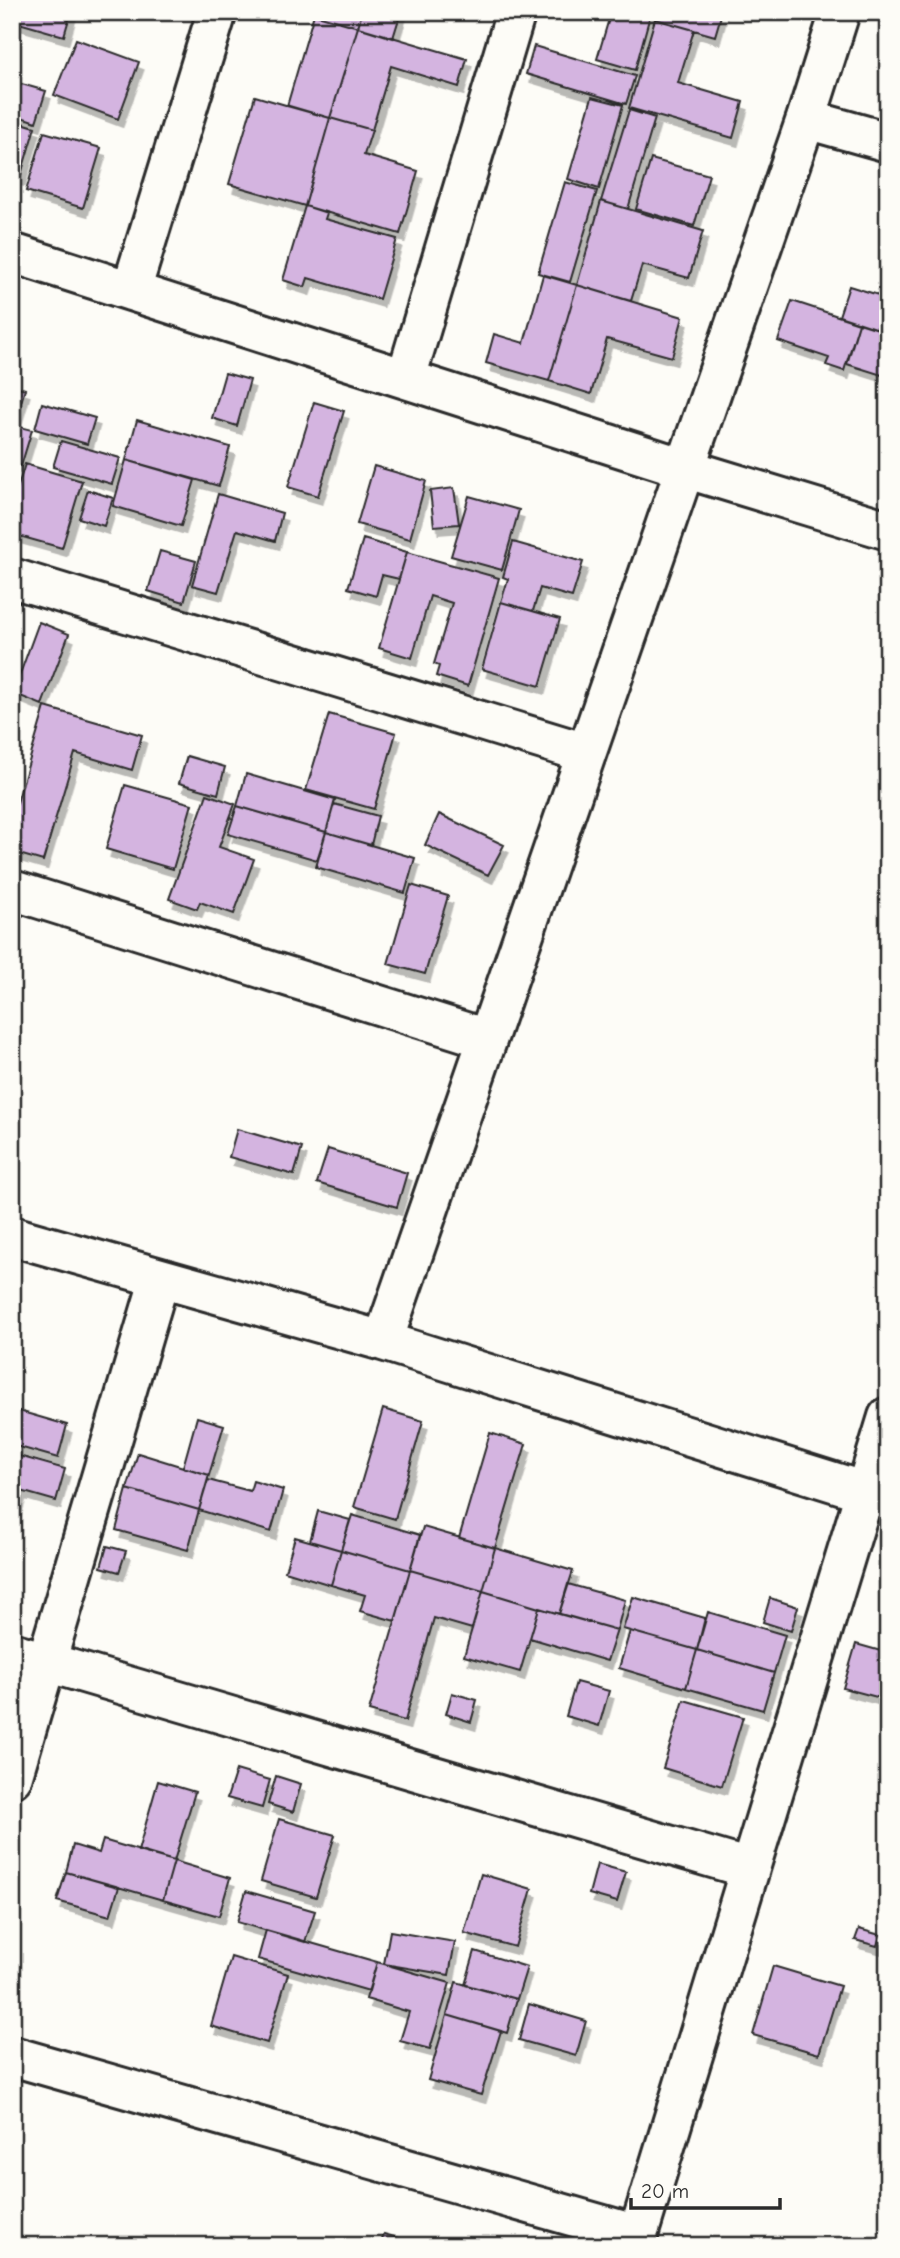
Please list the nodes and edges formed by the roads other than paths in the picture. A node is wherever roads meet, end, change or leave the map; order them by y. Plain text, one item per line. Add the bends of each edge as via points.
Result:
1 (217, 12) edge
2 (516, 12) edge
3 (840, 12) edge
4 (806, 119) junction
5 (888, 142) edge
6 (12, 253) edge
7 (131, 291) junction
8 (406, 378) junction
9 (684, 468) junction
10 (888, 530) edge
11 (12, 578) edge
12 (586, 753) junction
13 (12, 890) edge
14 (487, 1039) junction
15 (12, 1236) edge
16 (160, 1278) junction
17 (383, 1341) junction
18 (888, 1417) edge
19 (876, 1495) edge
20 (29, 1657) edge
21 (12, 1779) edge
22 (750, 1869) junction
23 (12, 2056) edge
24 (638, 2240) edge

1 - 7 street
2 - 8 street
3 - 4 street
4 - 5 street
4 - 9 street
6 - 7 street
7 - 8 street
8 - 9 street
9 - 10 street
9 - 12 street
11 - 12 street
12 - 14 street
13 - 14 street
14 - 17 street
15 - 16 street
16 - 17 street
16 - 20 street
17 - 19 street
18 - 19 street
19 - 22 street
20 - 21 street
20 - 22 street
22 - 24 street
23 - 24 street

